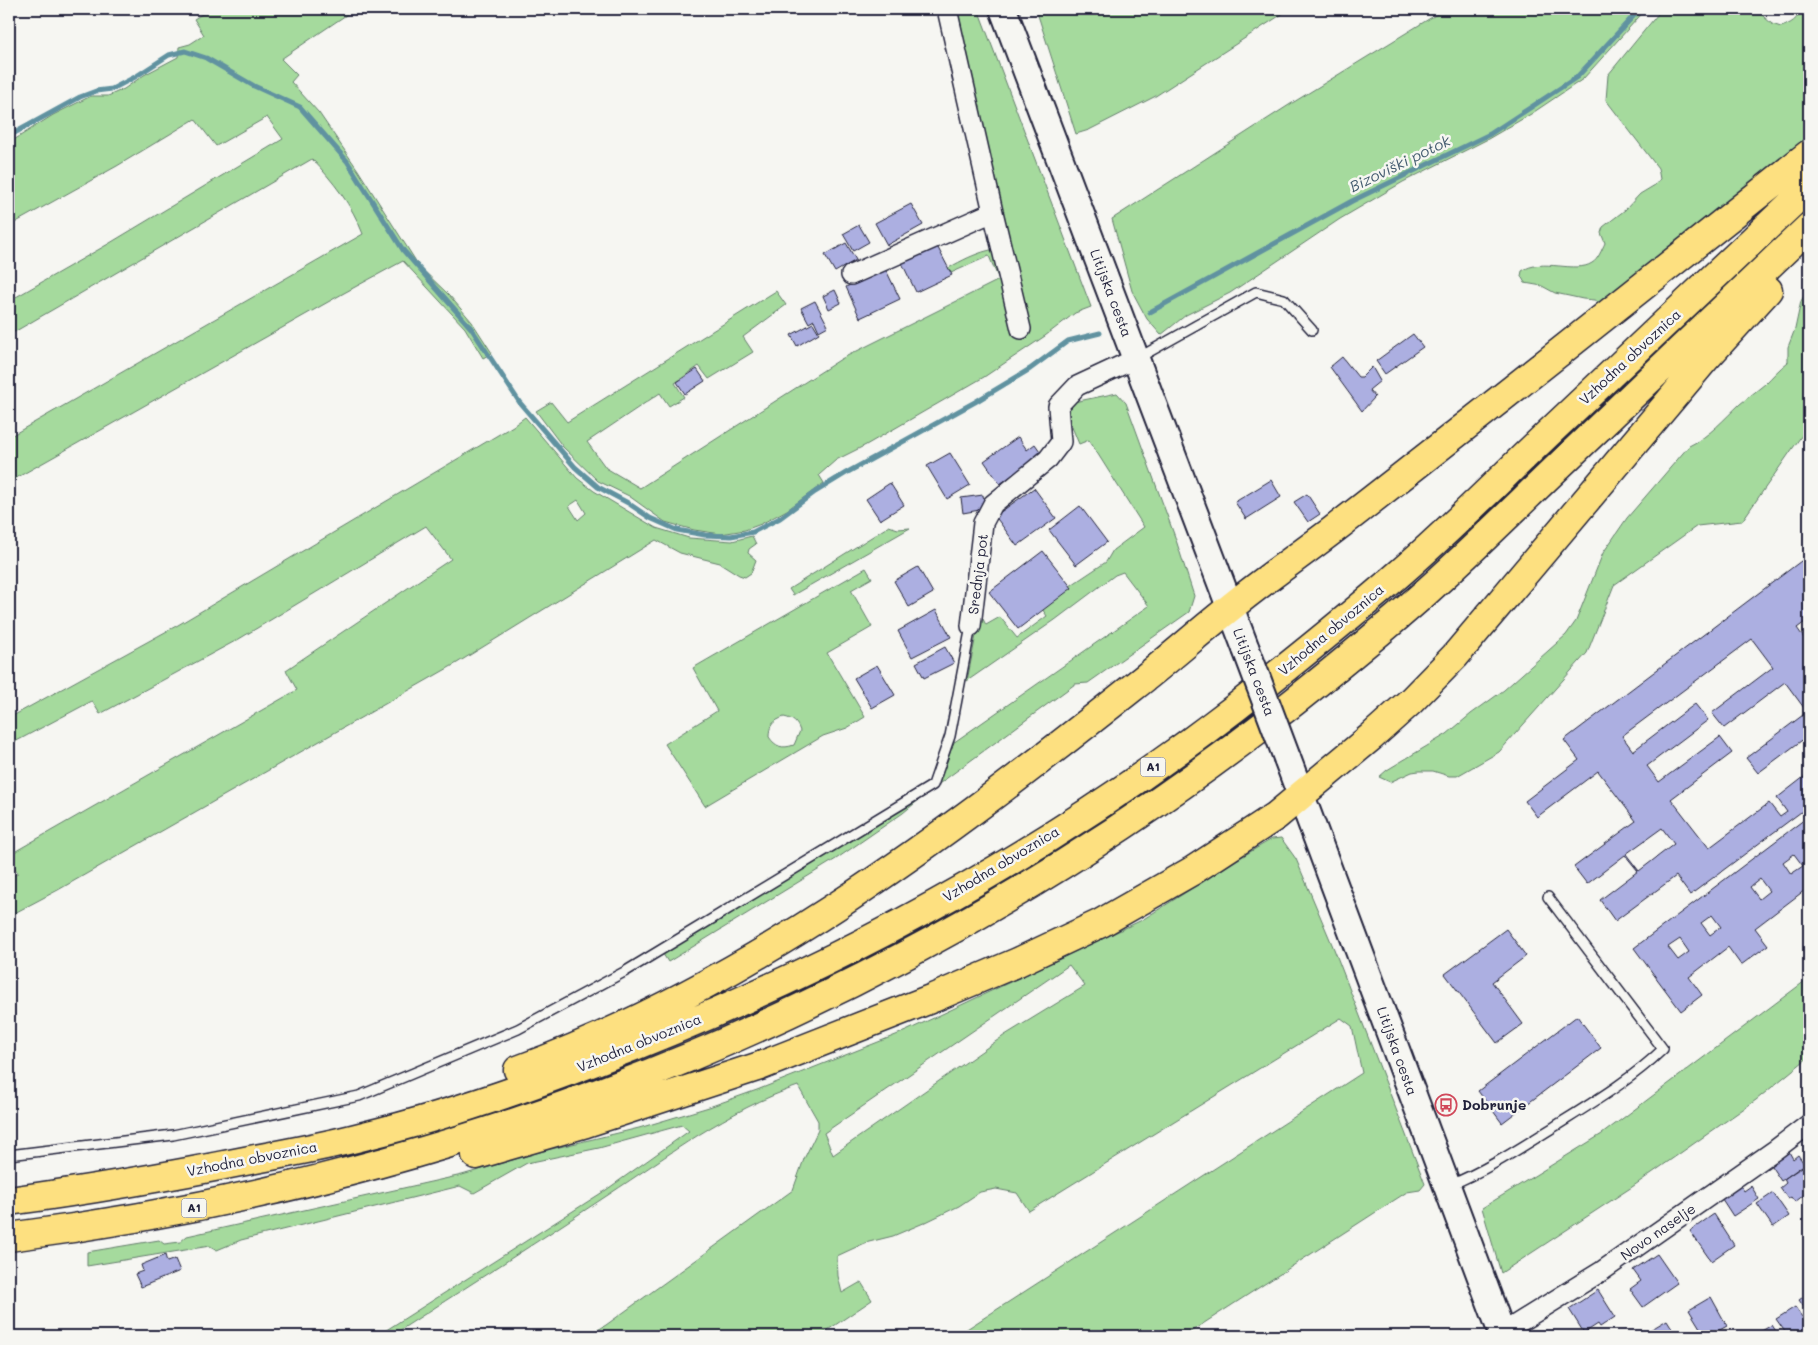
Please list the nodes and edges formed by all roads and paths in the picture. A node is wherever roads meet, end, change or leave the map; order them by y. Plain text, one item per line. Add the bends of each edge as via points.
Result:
1 (947, 9) edge
2 (1003, 9) edge
3 (1809, 154) edge
4 (1809, 187) edge
5 (993, 212) junction
6 (1809, 227) edge
7 (1809, 250) edge
8 (851, 275) dead end
9 (1021, 329) dead end
10 (1312, 330) dead end
11 (1136, 359) junction
12 (1230, 608) junction
13 (972, 626) joint
14 (1301, 795) junction
15 (1548, 897) dead end
16 (1809, 1124) edge
17 (364, 1136) junction
18 (9, 1155) edge
19 (377, 1165) junction
20 (1448, 1186) junction
21 (9, 1201) edge
22 (9, 1237) edge
23 (1502, 1335) edge

1 - 5 street
2 - 11 main road, Litijska cesta
3 - 12 highway
4 - 17 highway, Vzhodna obvoznica / A1 via 1403,570 1239,705 1110,797 957,892 789,979 558,1076
5 - 8 street
5 - 9 street
6 - 19 highway, Vzhodna obvoznica / A1 via 1425,593 1299,698 1133,819 1064,864 916,950 746,1034 577,1102 491,1132
7 - 14 highway via 1757,300 1455,656 1411,701
10 - 11 lane via 1284,300 1256,292
11 - 12 main road, Litijska cesta
11 - 13 street, Srednja pot via 1077,386 1058,406 1061,442 1048,459 993,504 983,523
12 - 14 main road, Litijska cesta, bridge
12 - 17 highway via 929,844 782,942 625,1026 543,1061 412,1107
13 - 18 lane via 950,736 933,785 626,971 518,1029 359,1096 173,1135
14 - 19 highway via 1276,816 1192,871 1101,923 933,998 760,1066 586,1123 423,1170
14 - 20 main road, Litijska cesta
15 - 20 lane via 1663,1049 1597,1100 1488,1168
16 - 23 street, Novo naselje via 1602,1271
17 - 21 highway, Vzhodna obvoznica / A1 via 185,1173
19 - 22 highway, Vzhodna obvoznica / A1 via 201,1207
20 - 23 main road, Litijska cesta

